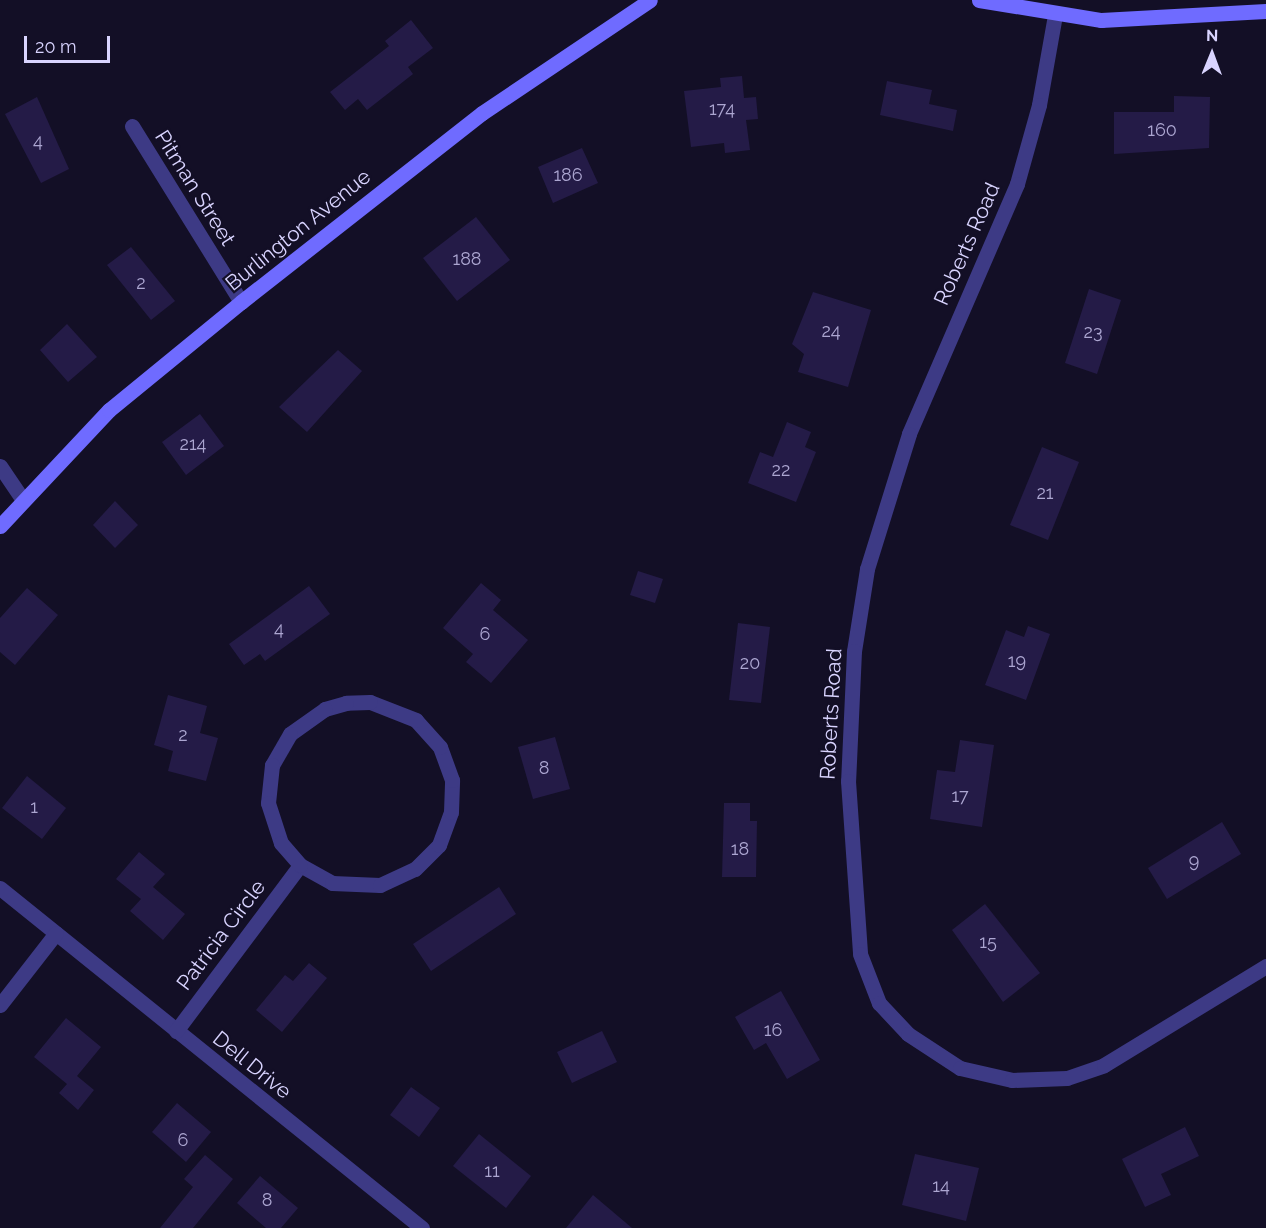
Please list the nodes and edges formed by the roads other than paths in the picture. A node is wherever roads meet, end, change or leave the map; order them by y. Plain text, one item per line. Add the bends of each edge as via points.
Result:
1 (650, 0) edge
2 (979, 0) edge
3 (1266, 11) edge
4 (1055, 15) junction
5 (132, 126) dead end
6 (241, 302) junction
7 (0, 466) edge
8 (24, 500) junction
9 (0, 526) edge
10 (300, 864) junction
11 (0, 888) edge
12 (56, 933) junction
13 (1266, 966) edge
14 (0, 1005) edge
15 (176, 1031) junction
16 (422, 1228) edge

1 - 6 main road, Burlington Avenue via 482,113
2 - 4 main road
3 - 4 main road via 1184,19
4 - 13 street, Roberts Road via 1039,105 1017,184 909,434 865,578 854,651 848,781 860,954 879,1003 908,1034 960,1068 1012,1080 1067,1078 1104,1065
5 - 6 street, Pitman Street
6 - 8 main road, Burlington Avenue via 110,410
7 - 8 street
8 - 9 main road, Burlington Avenue
10 - 10 street via 332,883 360,887 399,879 434,851 452,812 452,780 440,747 416,720 370,702 346,703 325,709 290,734 273,765 268,803 281,843
10 - 15 street, Patricia Circle
11 - 12 street, Dell Drive
12 - 14 street
12 - 15 street, Dell Drive
15 - 16 street, Dell Drive

